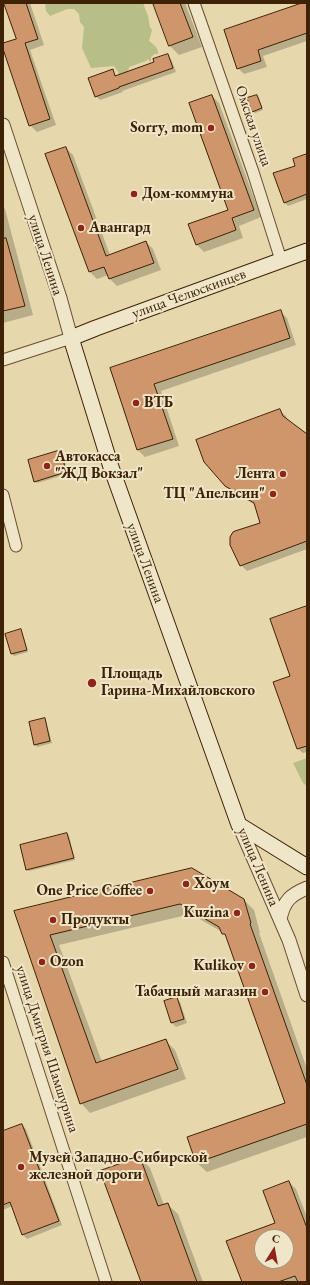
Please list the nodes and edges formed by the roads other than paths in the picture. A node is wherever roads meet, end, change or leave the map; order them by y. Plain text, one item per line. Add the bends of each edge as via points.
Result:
1 (194, 3) edge
2 (3, 125) edge
3 (307, 251) edge
4 (281, 260) junction
5 (72, 338) junction
6 (3, 360) edge
7 (3, 495) edge
8 (16, 546) dead end
9 (239, 825) junction
10 (307, 867) edge
11 (307, 888) edge
12 (280, 919) junction
13 (3, 962) edge
14 (307, 995) edge
15 (106, 1282) edge

1 - 4 street, Омская улица
2 - 5 street, улица Ленина
3 - 4 main road, улица Челюскинцев
4 - 5 main road, улица Челюскинцев
5 - 6 street
5 - 9 main road, улица Ленина via 111,467
7 - 8 street
9 - 10 main road
9 - 12 street, улица Ленина
11 - 12 street via 296,892 287,900
12 - 14 street, улица Ленина
13 - 15 street, улица Дмитрия Шамшурина

